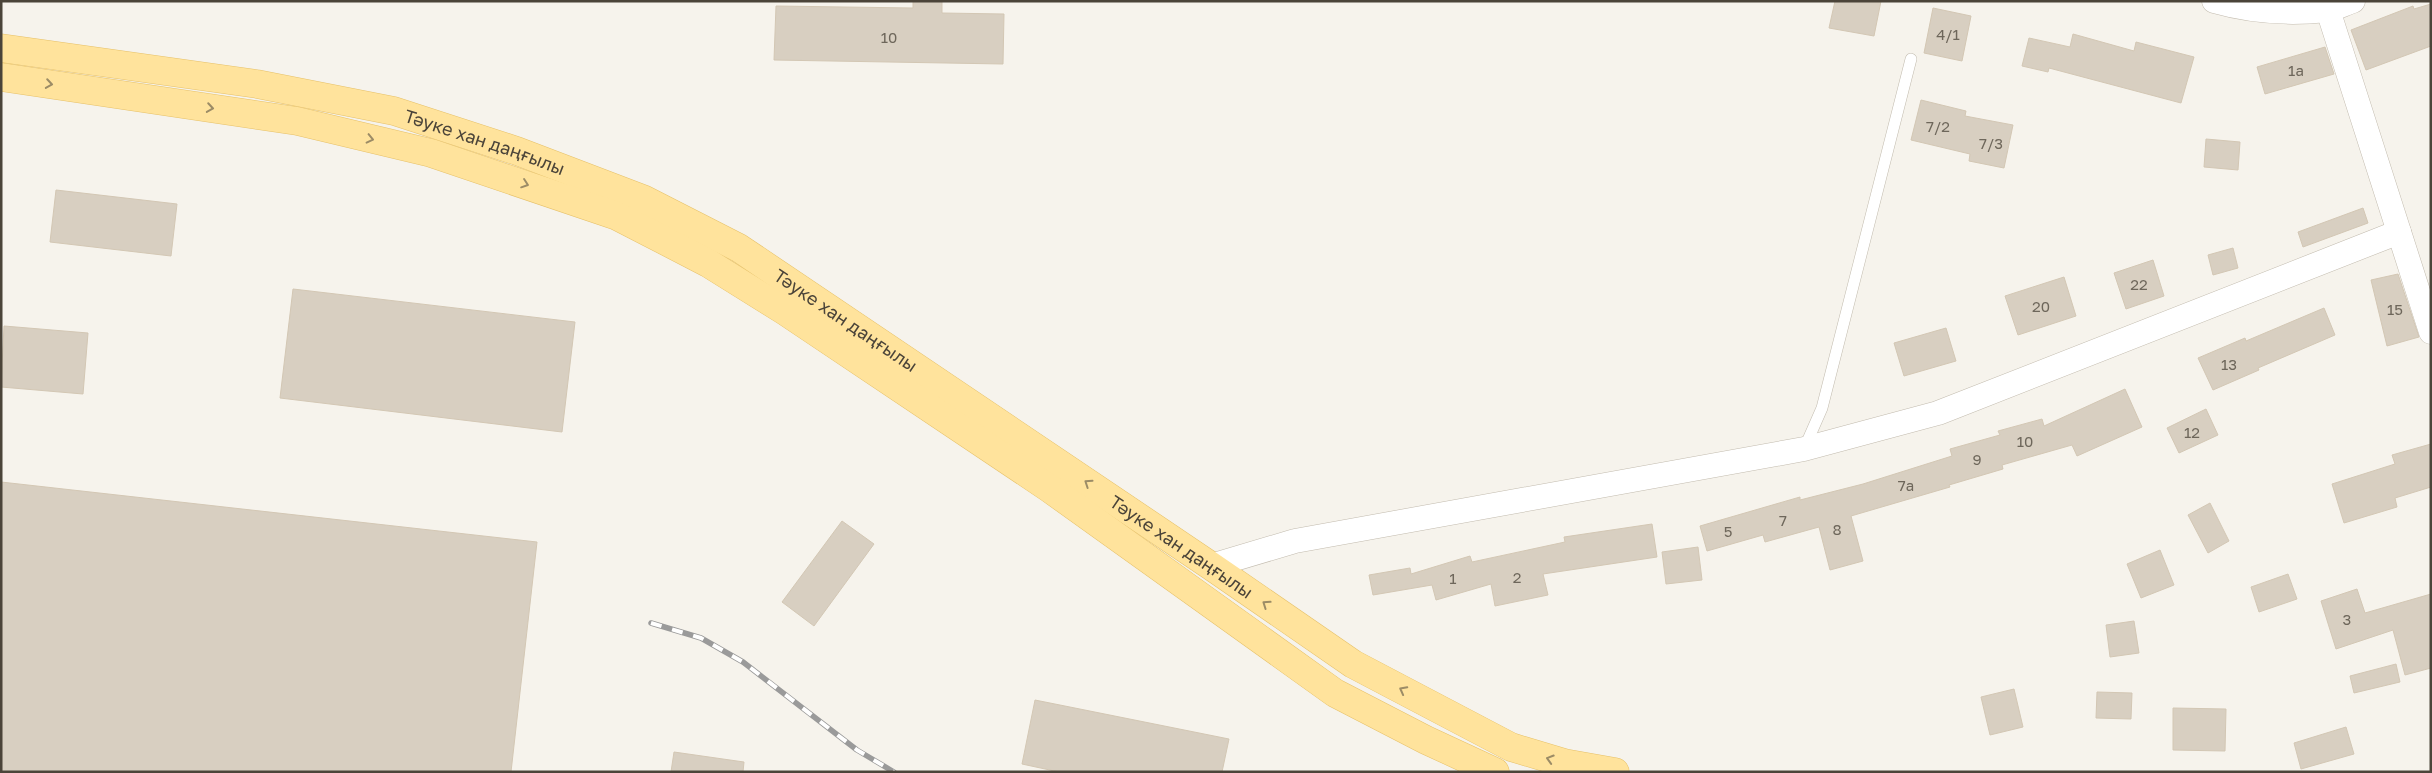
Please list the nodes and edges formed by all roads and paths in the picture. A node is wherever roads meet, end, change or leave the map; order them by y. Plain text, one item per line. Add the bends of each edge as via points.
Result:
1 (2214, 1) edge
2 (2352, 1) edge
3 (2328, 10) junction
4 (1, 48) edge
5 (1910, 59) dead end
6 (1, 77) edge
7 (2399, 232) junction
8 (2431, 332) edge
9 (1804, 449) junction
10 (1057, 477) junction
11 (1211, 566) junction
12 (1354, 664) junction
13 (1336, 693) junction
14 (1494, 772) edge
15 (1615, 772) edge

1 - 3 street via 2267,11
2 - 3 street
3 - 7 street
4 - 10 main road, Тәуке хан даңғылы via 257,84 394,111 517,151 643,199 739,248
5 - 9 lane via 1822,408
6 -> 10 main road, Тәуке хан даңғылы via 297,121 431,153 617,216 708,263
7 - 8 street
7 - 9 street via 1938,413
9 - 11 street via 1295,541
11 -> 10 main road, Тәуке хан даңғылы
10 - 13 main road, Тәуке хан даңғылы
12 -> 11 main road, Тәуке хан даңғылы
12 - 13 main road
15 -> 12 main road, Тәуке хан даңғылы via 1564,763 1511,747
13 - 14 main road, Тәуке хан даңғылы

